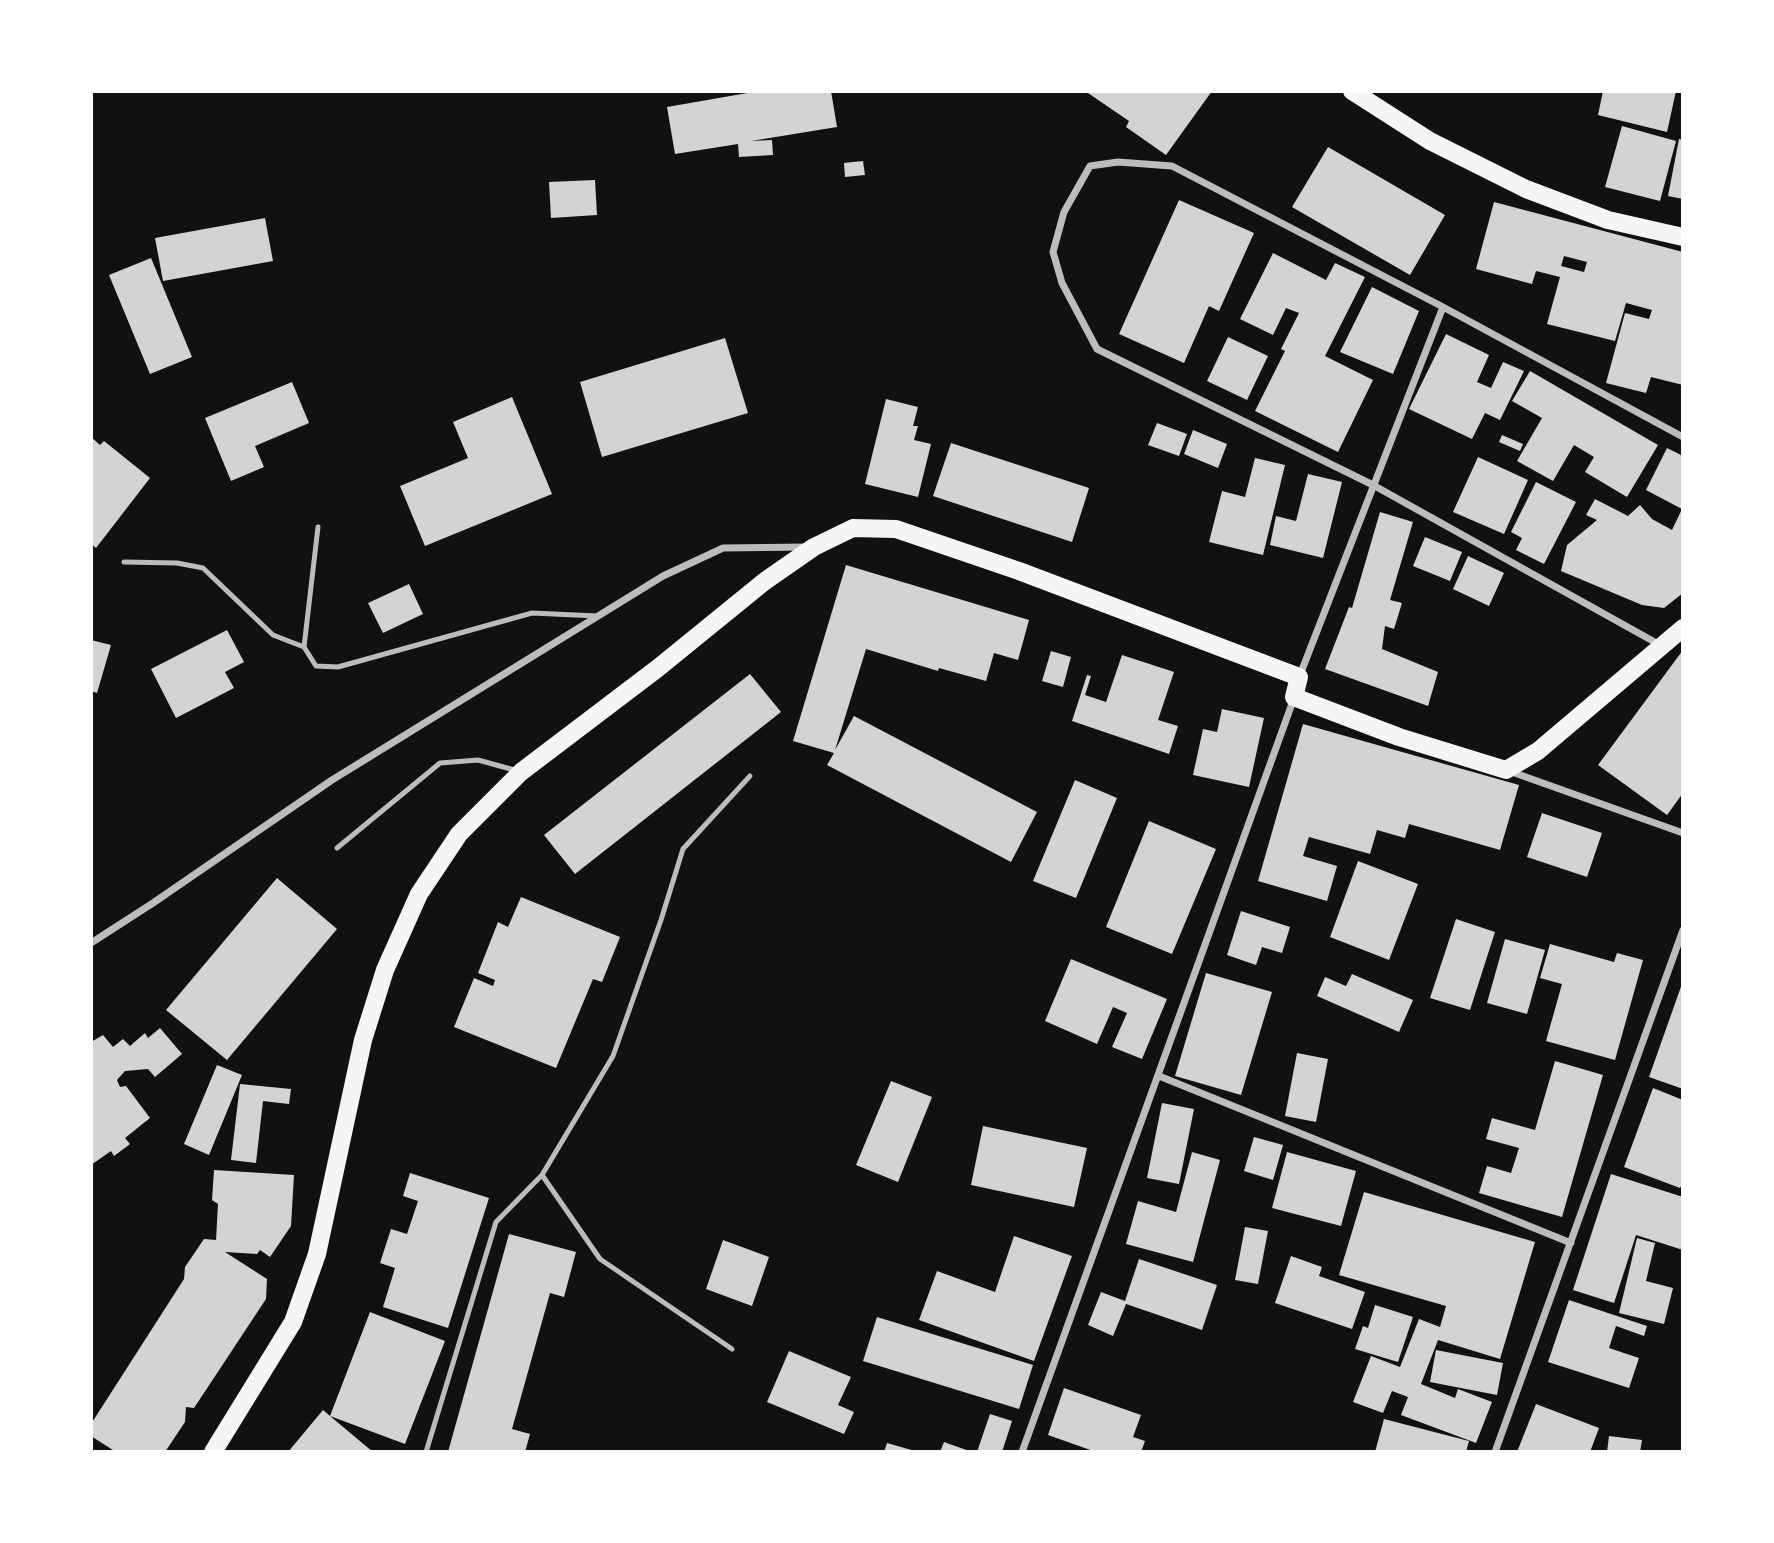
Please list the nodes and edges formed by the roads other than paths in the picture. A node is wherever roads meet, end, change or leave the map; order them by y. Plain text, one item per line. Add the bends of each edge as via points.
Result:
1 (1352, 91) edge
2 (1683, 237) edge
3 (1443, 307) junction
4 (1683, 437) edge
5 (1373, 485) junction
6 (317, 527) dead end
7 (814, 547) junction
8 (124, 562) dead end
9 (597, 616) junction
10 (1683, 628) edge
11 (1661, 646) junction
12 (303, 648) junction
13 (1299, 677) junction
14 (1294, 697) junction
15 (1506, 770) junction
16 (521, 772) junction
17 (750, 776) dead end
18 (1683, 833) edge
19 (337, 848) dead end
20 (1683, 930) edge
21 (91, 943) edge
22 (1159, 1076) junction
23 (542, 1175) junction
24 (1570, 1243) junction
25 (732, 1349) dead end
26 (213, 1452) edge
27 (426, 1452) edge
28 (1021, 1452) edge
29 (1495, 1452) edge

1 - 2 main road via 1430,141 1526,189 1608,220
3 - 4 street
3 - 5 street
3 - 5 street via 1172,166 1118,162 1090,166 1064,212 1053,252 1062,283 1097,349
5 - 11 street
5 - 13 street
6 - 12 lane
7 - 9 street via 723,548 663,576
7 - 13 main road via 853,528 896,529
7 - 16 main road
8 - 12 lane via 203,568 273,635
9 - 12 lane via 531,613 338,667 316,666
9 - 21 street via 332,780
10 - 11 main road
11 - 15 main road via 1538,751
13 - 14 main road
14 - 15 main road via 1399,737
14 - 22 street
15 - 18 street
16 - 19 lane via 478,760 440,763
16 - 26 main road via 459,834 414,907 385,970 363,1040 317,1254 293,1322
17 - 23 lane via 683,849 613,1056
20 - 24 street
22 - 24 street
22 - 28 street
23 - 25 lane via 600,1259
23 - 27 lane via 496,1222
24 - 29 street

